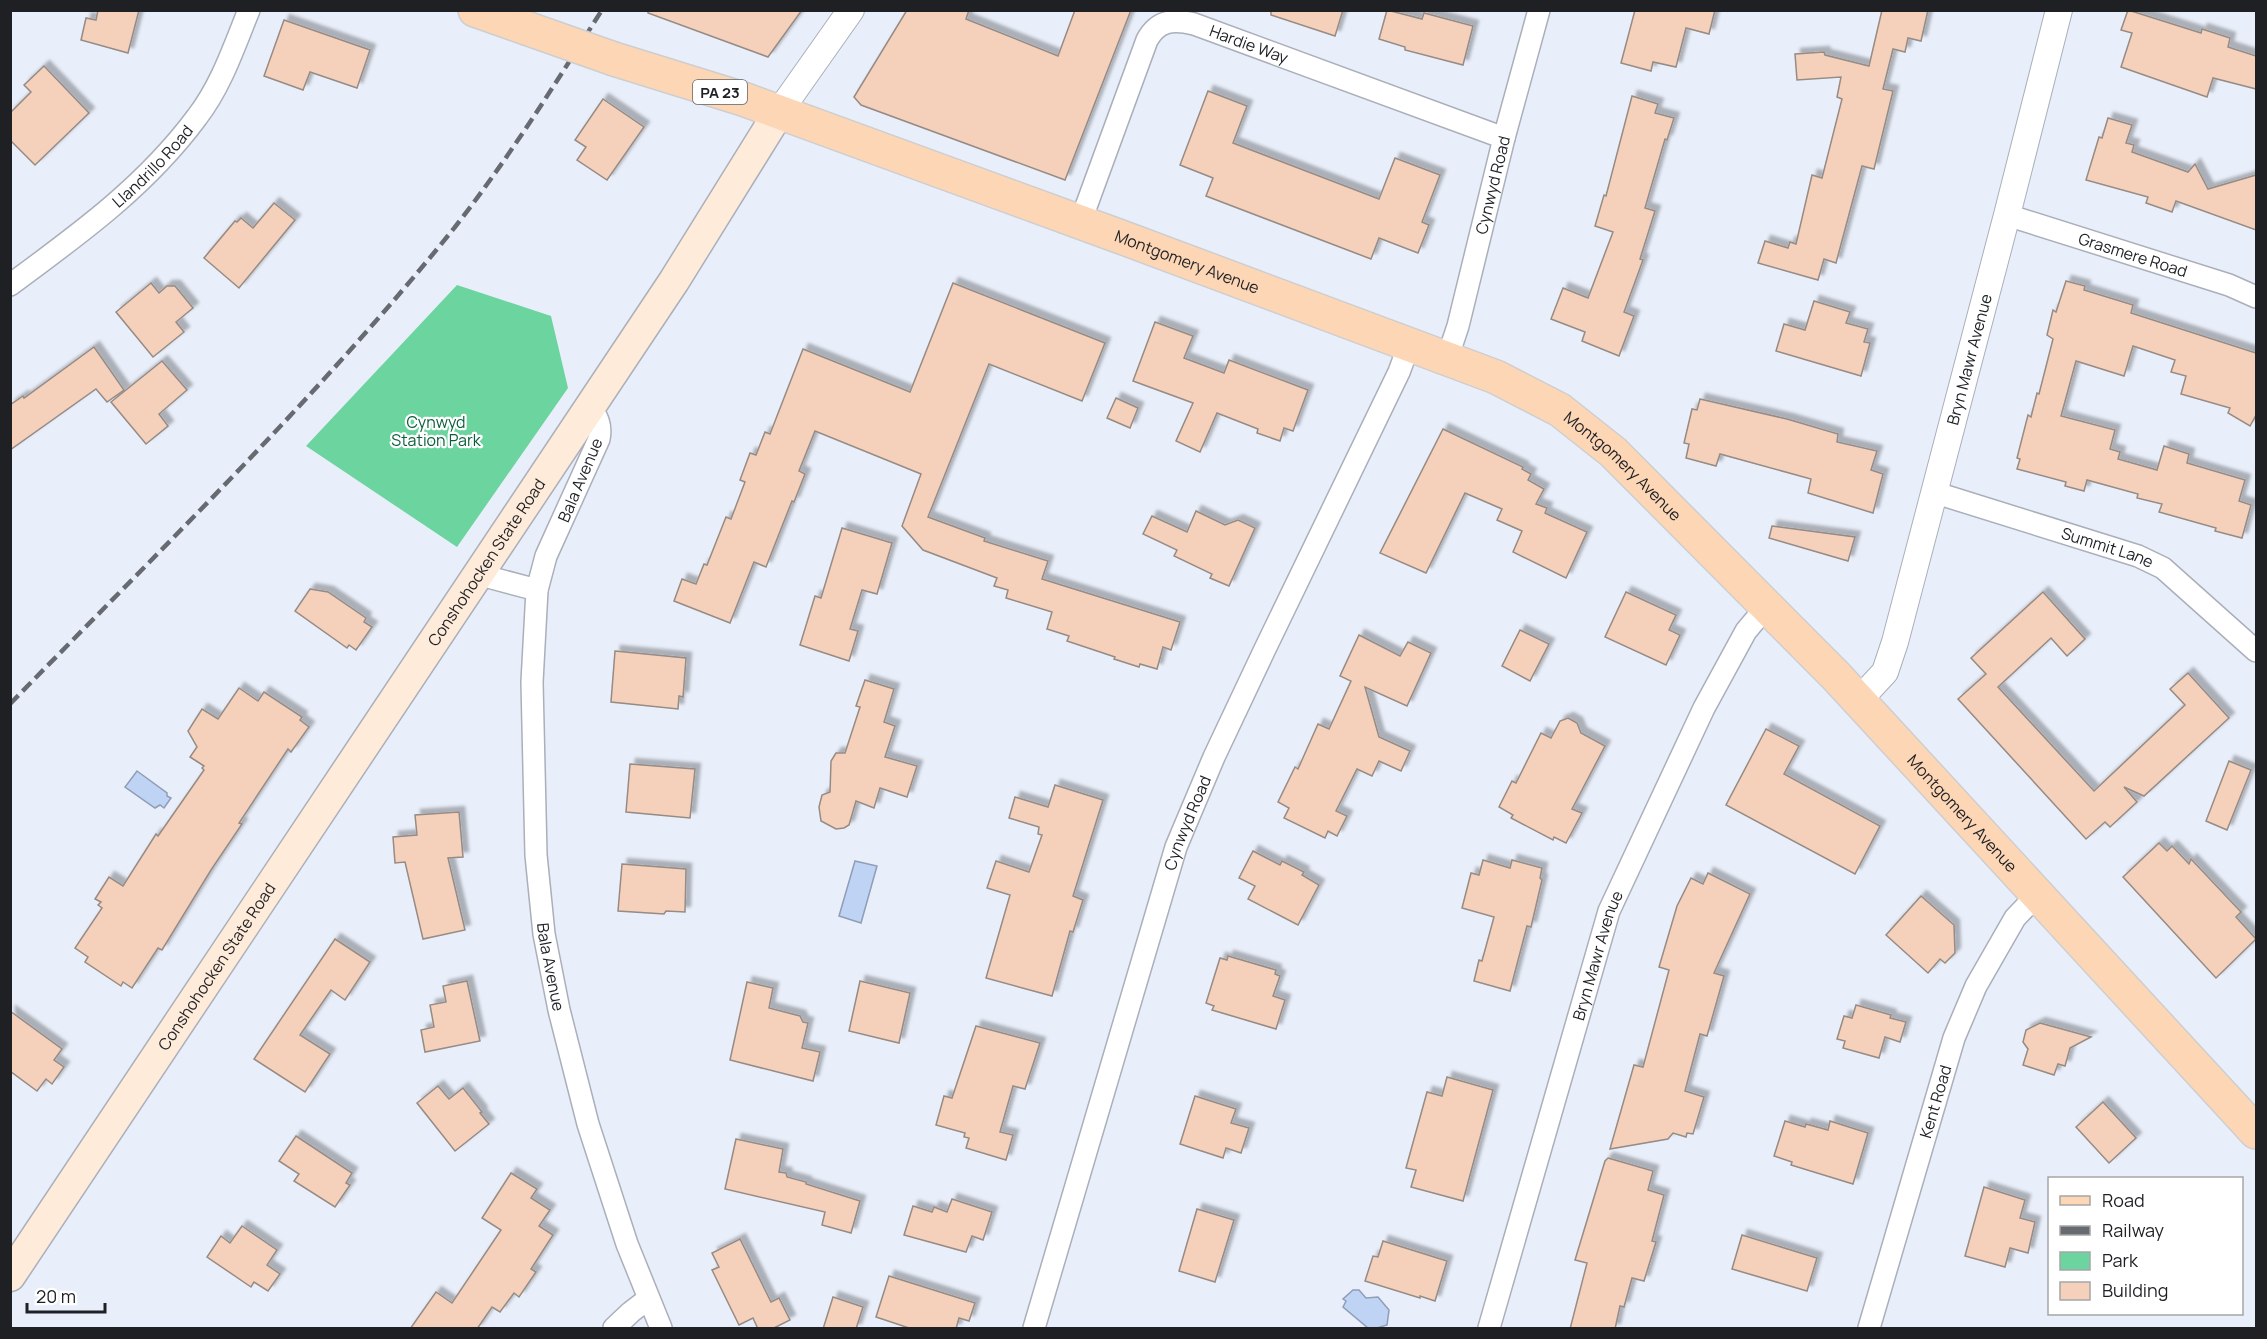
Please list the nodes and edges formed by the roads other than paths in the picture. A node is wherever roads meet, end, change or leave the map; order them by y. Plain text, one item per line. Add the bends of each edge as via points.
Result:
1 (249, 10) edge
2 (475, 10) edge
3 (851, 10) edge
4 (1539, 10) edge
5 (2059, 10) edge
6 (779, 112) junction
7 (1504, 138) junction
8 (2007, 215) junction
9 (1080, 222) junction
10 (10, 285) edge
11 (2256, 297) edge
12 (1409, 345) junction
13 (1447, 359) junction
14 (590, 405) junction
15 (1933, 492) junction
16 (477, 574) junction
17 (537, 590) junction
18 (1767, 606) junction
19 (2256, 651) edge
20 (1859, 700) junction
21 (2038, 894) junction
22 (2256, 1132) edge
23 (10, 1276) edge
24 (648, 1299) junction
25 (614, 1329) edge
26 (661, 1329) edge
27 (1034, 1329) edge
28 (1489, 1329) edge
29 (1869, 1329) edge

1 - 10 street, Llandrillo Road via 219,82 198,117 161,160 108,211
2 - 6 main road, PA 23, bridge
3 - 6 street
4 - 7 street, Cynwyd Road
5 - 8 street, Bryn Mawr Avenue
6 - 9 main road, Montgomery Avenue
6 - 14 main road, Conshohocken State Road via 674,281
7 - 9 street, Hardie Way via 1194,24 1168,22 1156,26 1147,40
7 - 13 street, Cynwyd Road
8 - 11 street, Grasmere Road
8 - 15 street, Bryn Mawr Avenue
9 - 12 main road, Montgomery Avenue
12 - 13 main road, Montgomery Avenue
12 - 27 street, Cynwyd Road via 1214,757 1176,847
13 - 18 main road, Montgomery Avenue via 1540,397 1579,424 1613,452
14 - 16 main road, Conshohocken State Road
14 - 17 street, Bala Avenue via 599,420 599,440 546,556
15 - 19 street, Summit Lane via 2138,556 2163,568
15 - 20 street, Bryn Mawr Avenue via 1885,672
16 - 17 street
16 - 23 main road, Conshohocken State Road
17 - 24 street, Bala Avenue via 532,773 544,934 588,1125
18 - 20 main road, Montgomery Avenue
18 - 28 street, Bryn Mawr Avenue via 1746,631 1704,708 1609,911
20 - 21 main road, Montgomery Avenue
21 - 22 main road, Montgomery Avenue
21 - 29 street, Kent Road via 2010,928 1977,986 1954,1038
24 - 25 street
24 - 26 street, Bala Avenue

